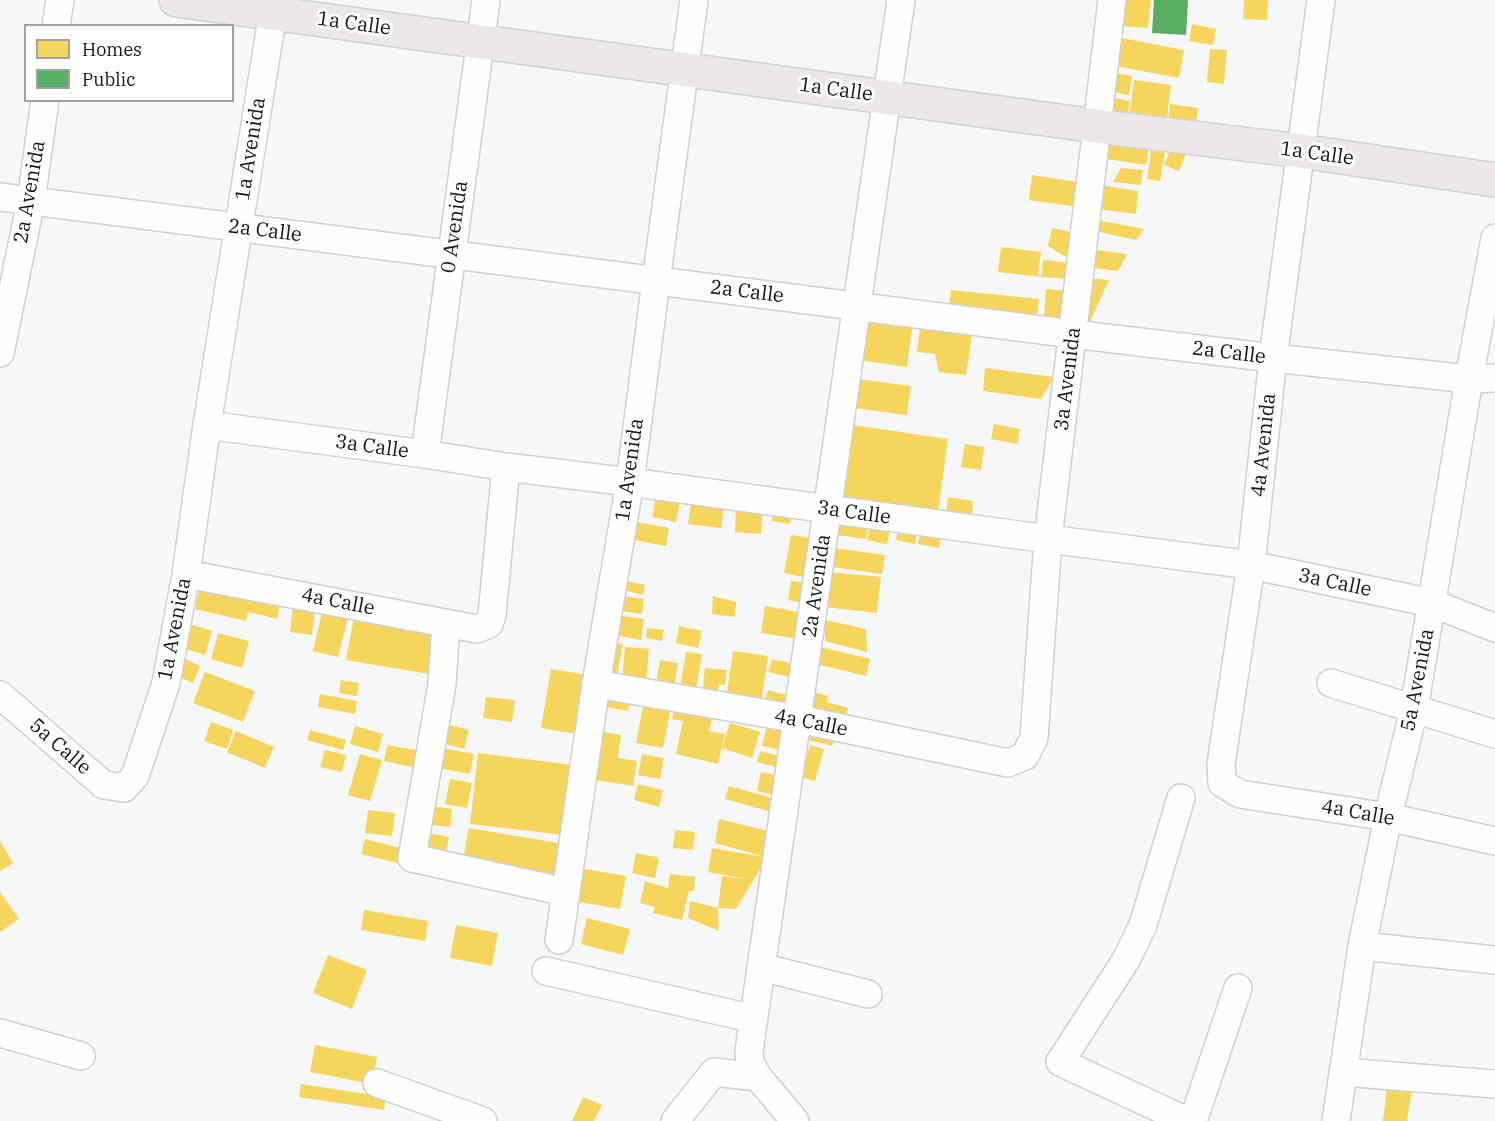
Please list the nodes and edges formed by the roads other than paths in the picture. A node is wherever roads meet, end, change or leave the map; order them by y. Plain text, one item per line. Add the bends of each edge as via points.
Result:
1 (60, 0) edge
2 (176, 0) edge
3 (486, 0) edge
4 (694, 0) edge
5 (901, 0) edge
6 (1112, 0) edge
7 (1321, 0) edge
8 (274, 7) edge
9 (56, 24) edge
10 (481, 42) junction
11 (685, 70) junction
12 (887, 97) junction
13 (45, 102) edge
14 (1096, 126) junction
15 (1301, 151) junction
16 (1495, 180) edge
17 (0, 197) edge
18 (31, 201) junction
19 (238, 227) junction
20 (1495, 238) edge
21 (451, 255) junction
22 (656, 280) junction
23 (856, 306) junction
24 (1073, 334) junction
25 (0, 353) edge
26 (1273, 358) junction
27 (1482, 378) edge
28 (207, 425) junction
29 (425, 454) junction
30 (506, 467) junction
31 (630, 482) junction
32 (828, 510) junction
33 (1048, 540) junction
34 (1251, 565) junction
35 (186, 574) junction
36 (1432, 603) junction
37 (446, 623) junction
38 (1495, 628) edge
39 (1331, 683) dead end
40 (596, 684) junction
41 (0, 695) edge
42 (1414, 709) junction
43 (798, 720) junction
44 (1495, 734) edge
45 (1025, 756) joint
46 (1222, 783) joint
47 (124, 788) joint
48 (1181, 798) dead end
49 (1388, 817) junction
50 (1495, 841) edge
51 (566, 892) junction
52 (559, 940) dead end
53 (1362, 945) junction
54 (1495, 960) edge
55 (761, 967) junction
56 (546, 971) dead end
57 (1239, 988) dead end
58 (867, 994) dead end
59 (754, 1019) junction
60 (0, 1033) edge
61 (81, 1056) dead end
62 (1343, 1072) junction
63 (758, 1077) junction
64 (377, 1083) dead end
65 (1495, 1084) edge
66 (483, 1121) edge
67 (675, 1121) edge
68 (795, 1121) edge
69 (1187, 1121) edge
70 (1193, 1121) edge
71 (1336, 1121) edge

1 - 9 street
2 - 8 main road, 1a Calle
3 - 10 street, 0 Avenida
4 - 11 street, 1a Avenida
5 - 12 street, 2a Avenida
6 - 14 street, 3a Avenida
7 - 15 street, 4a Avenida
8 - 10 main road, 1a Calle
8 - 19 street, 1a Avenida
10 - 11 main road, 1a Calle
10 - 21 street, 0 Avenida
11 - 12 main road, 1a Calle
11 - 22 street, 1a Avenida
12 - 14 main road, 1a Calle
12 - 23 street, 2a Avenida
13 - 18 street, 2a Avenida
14 - 15 main road, 1a Calle
14 - 24 street, 3a Avenida
15 - 16 main road, 1a Calle
15 - 26 street, 4a Avenida
17 - 18 street, 2a Calle
18 - 19 street, 2a Calle
18 - 25 street, 2a Avenida
19 - 21 street, 2a Calle
19 - 28 street, 1a Avenida
20 - 27 street, 5a Avenida
21 - 22 street, 2a Calle
21 - 29 street, 0 Avenida
22 - 23 street, 2a Calle
22 - 31 street, 1a Avenida
23 - 24 street, 2a Calle
23 - 32 street, 2a Avenida
24 - 26 street, 2a Calle
24 - 33 street, 3a Avenida
26 - 27 street, 2a Calle
26 - 34 street, 4a Avenida
27 - 36 street, 5a Avenida
28 - 29 street, 3a Calle
28 - 35 street, 1a Avenida
29 - 30 street, 3a Calle
30 - 31 street, 3a Calle
30 - 37 street, 4a Calle via 489,624 477,629
31 - 32 street, 3a Calle
31 - 40 street, 1a Avenida
32 - 33 street, 3a Calle
32 - 43 street, 2a Avenida
33 - 34 street, 3a Calle
33 - 45 street, 3a Avenida via 1034,738
34 - 36 street, 3a Calle
34 - 46 street, 4a Avenida via 1221,764
35 - 37 street, 4a Calle
35 - 47 street, 1a Avenida via 166,683 135,776
36 - 38 street, 3a Calle
36 - 42 street, 5a Avenida
37 - 51 street via 442,684 412,858
39 - 42 street
40 - 43 street, 4a Calle
40 - 51 street, 1a Avenida
41 - 47 street, 5a Calle via 104,785
42 - 44 street
42 - 49 street, 5a Avenida
43 - 45 street, 4a Calle via 1008,763
43 - 55 street, 2a Avenida
46 - 49 street, 4a Calle via 1240,794
48 - 69 street via 1143,925 1126,960 1060,1062
49 - 50 street, 4a Calle
49 - 53 street, 5a Avenida
51 - 52 street, 1a Avenida
53 - 54 street
53 - 62 street, 5a Avenida
55 - 58 street
55 - 59 street, 2a Avenida
56 - 59 street
57 - 70 street
59 - 63 street, 2a Avenida via 749,1052
60 - 61 street
62 - 65 street
62 - 71 street, 5a Avenida
63 - 67 street via 714,1072
63 - 68 street, 2a Avenida
64 - 66 street

